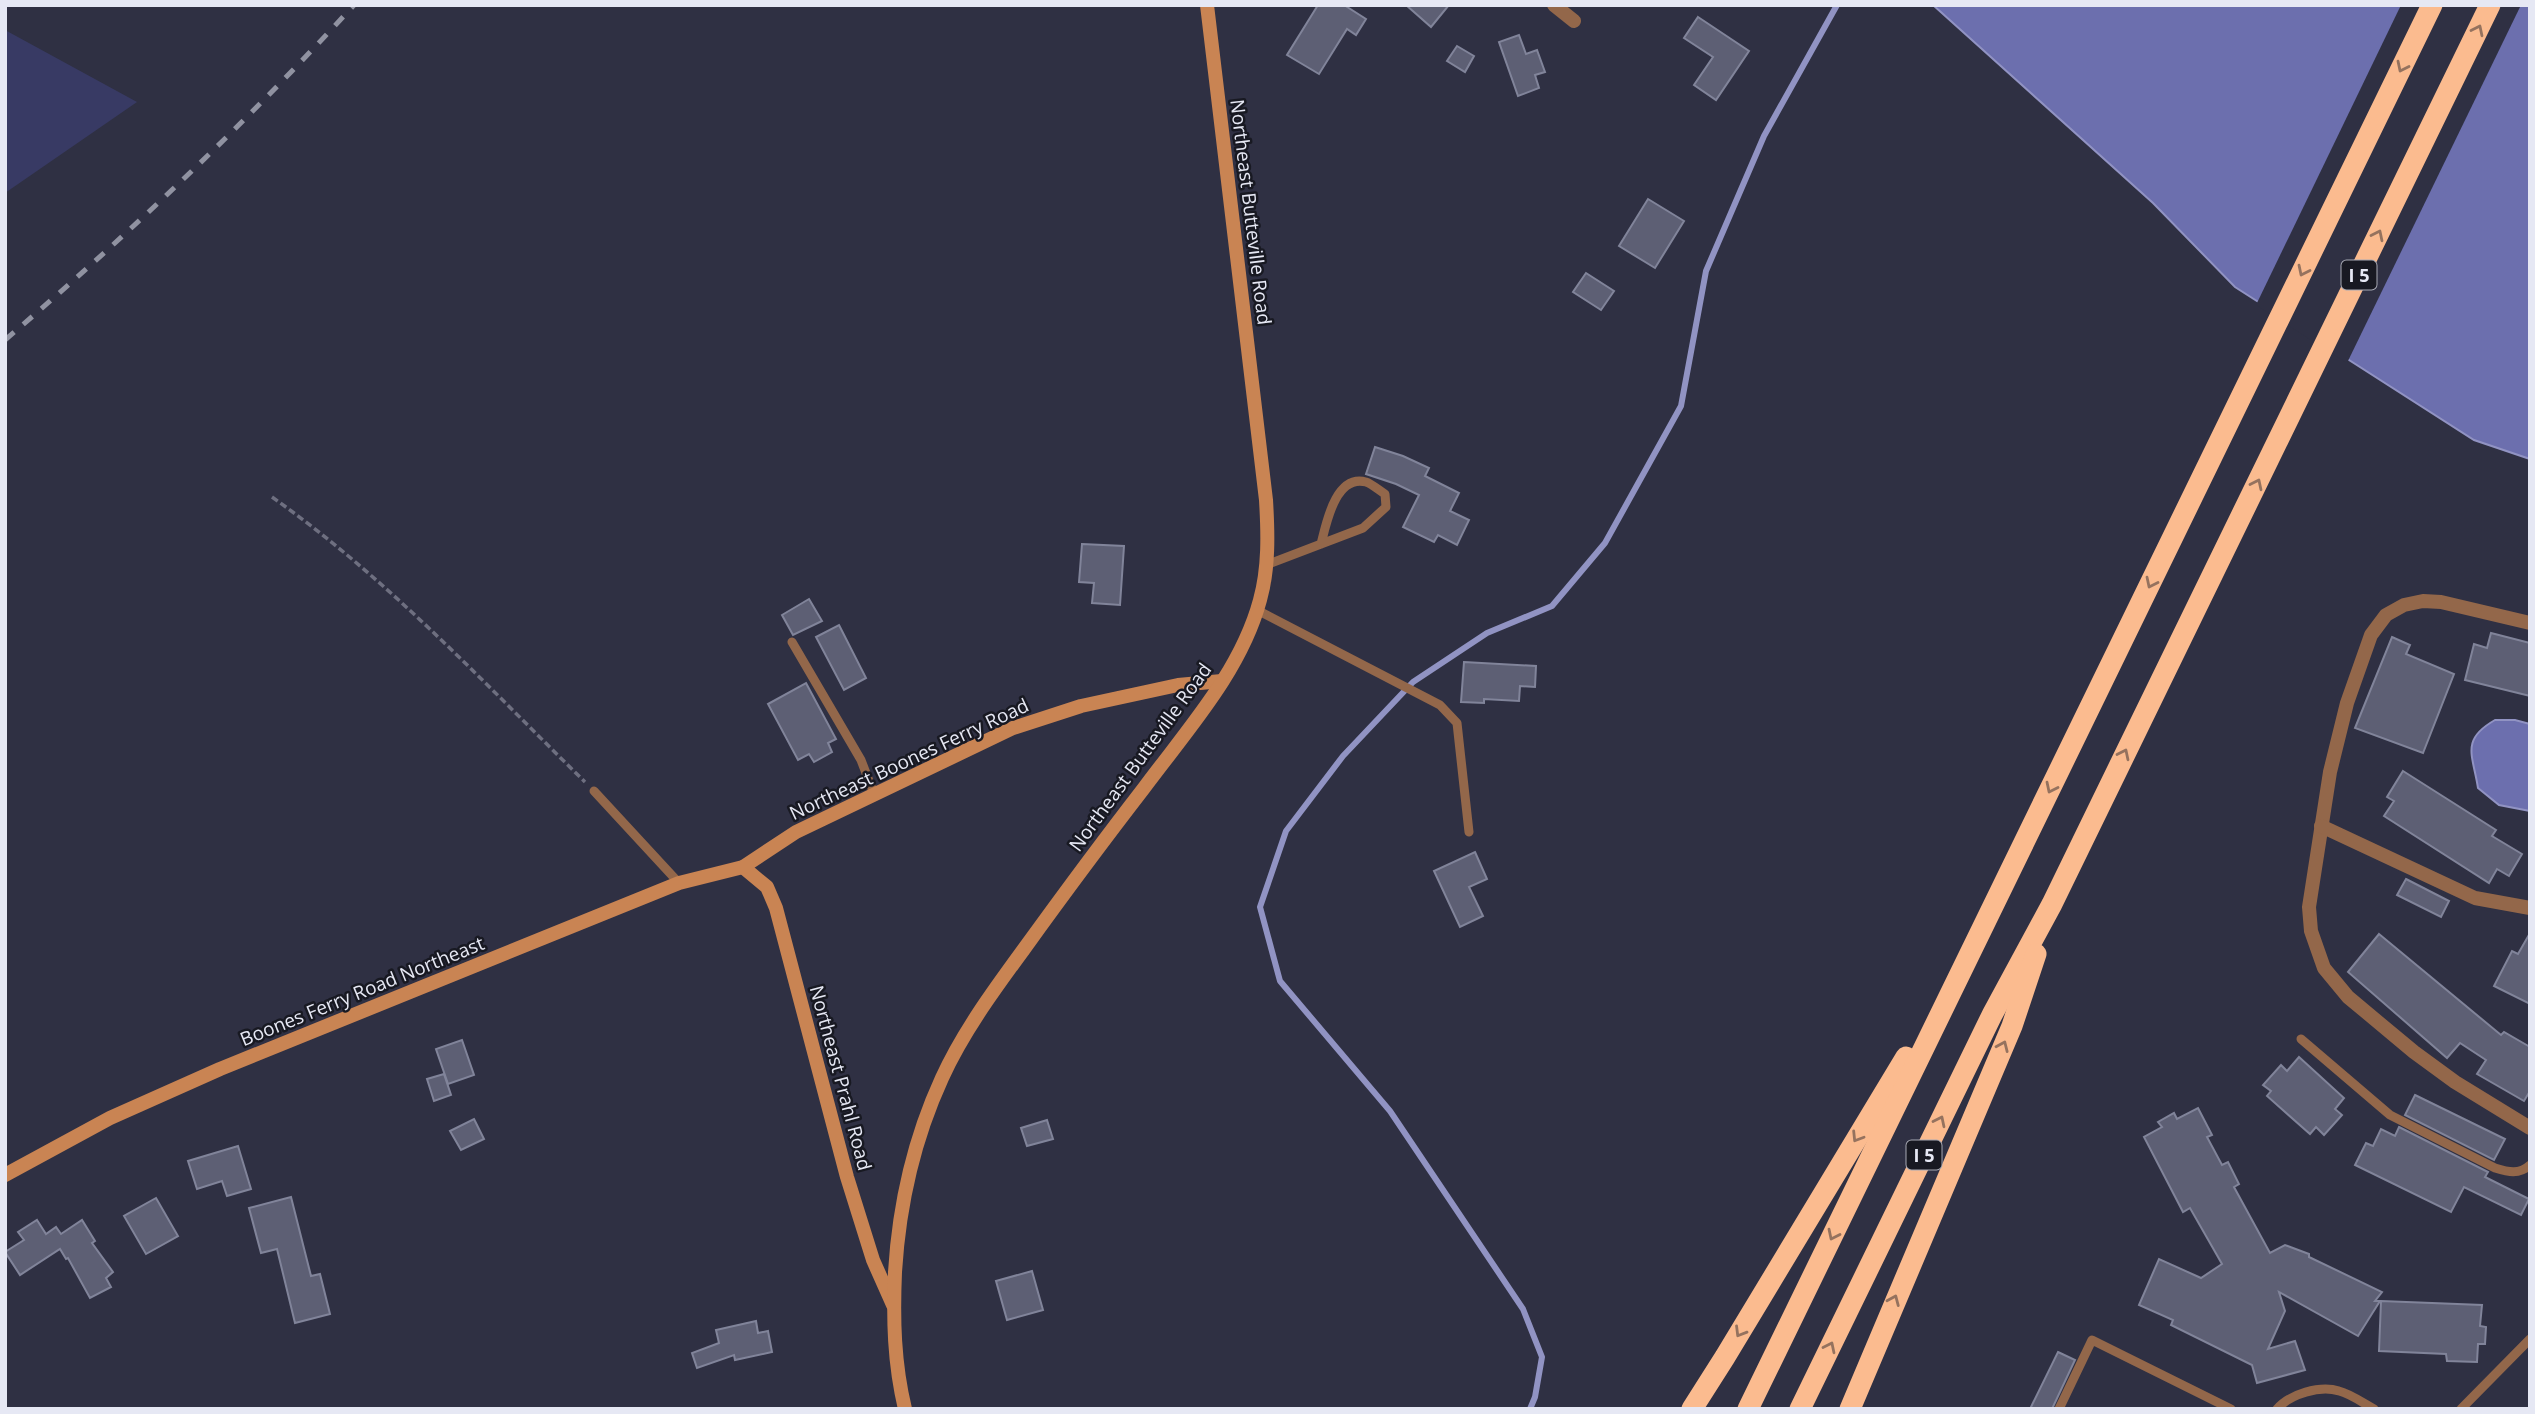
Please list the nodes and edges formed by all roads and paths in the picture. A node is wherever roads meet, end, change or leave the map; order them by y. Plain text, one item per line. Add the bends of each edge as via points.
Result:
1 (1207, 5) edge
2 (1554, 5) edge
3 (2432, 5) edge
4 (2490, 5) edge
5 (1574, 21) dead end
6 (272, 497) dead end
7 (1321, 544) junction
8 (1266, 565) junction
9 (1257, 610) junction
10 (2530, 623) edge
11 (792, 642) dead end
12 (1222, 681) junction
13 (594, 790) joint
14 (874, 794) junction
15 (2321, 826) junction
16 (1469, 832) dead end
17 (743, 867) junction
18 (680, 883) junction
19 (2052, 904) junction
20 (2530, 908) edge
21 (1969, 953) junction
22 (2301, 1039) dead end
23 (2530, 1128) edge
24 (2530, 1165) edge
25 (5, 1175) edge
26 (893, 1306) junction
27 (2530, 1339) edge
28 (905, 1409) edge
29 (1692, 1409) edge
30 (1748, 1409) edge
31 (1800, 1409) edge
32 (1850, 1409) edge
33 (2059, 1409) edge
34 (2231, 1409) edge
35 (2277, 1409) edge
36 (2374, 1409) edge
37 (2461, 1409) edge

1 - 8 street, Northeast Butteville Road via 1263,460
2 - 5 street
3 -> 21 highway, I 5
19 -> 4 highway, I 5
6 - 13 path via 395,594
7 - 7 lane via 1363,528 1386,507 1385,494 1366,482 1346,487 1333,501
7 - 8 lane
8 - 9 street, Northeast Butteville Road
9 - 12 street, Northeast Butteville Road
9 - 16 lane via 1440,705 1457,723
10 - 15 street via 2423,601 2386,615 2371,635 2347,703
11 - 14 lane via 861,760
12 - 14 street, Northeast Boones Ferry Road via 1178,685 1082,706 1013,728
12 - 26 street, Northeast Butteville Road via 992,992 955,1051 913,1156 900,1223
13 - 18 lane
14 - 17 street, Northeast Boones Ferry Road via 796,832
15 - 20 street via 2475,898
15 - 23 street via 2309,907 2311,931 2324,968 2348,997 2414,1052
17 - 18 street, Boones Ferry Road Northeast
17 - 26 street, Northeast Prahl Road via 767,887 776,908 847,1177
18 - 25 street, Boones Ferry Road Northeast via 220,1069 110,1118
31 -> 19 highway, I 5 via 1992,1015
32 -> 19 highway, I 5 via 2012,1026
21 -> 29 highway, I 5
21 -> 30 highway, I 5
22 - 24 lane via 2390,1115 2495,1168 2524,1171
26 - 28 street, Northeast Butteville Road
27 - 37 lane
33 - 34 lane via 2092,1340
35 - 36 lane via 2298,1395 2319,1390 2339,1391

